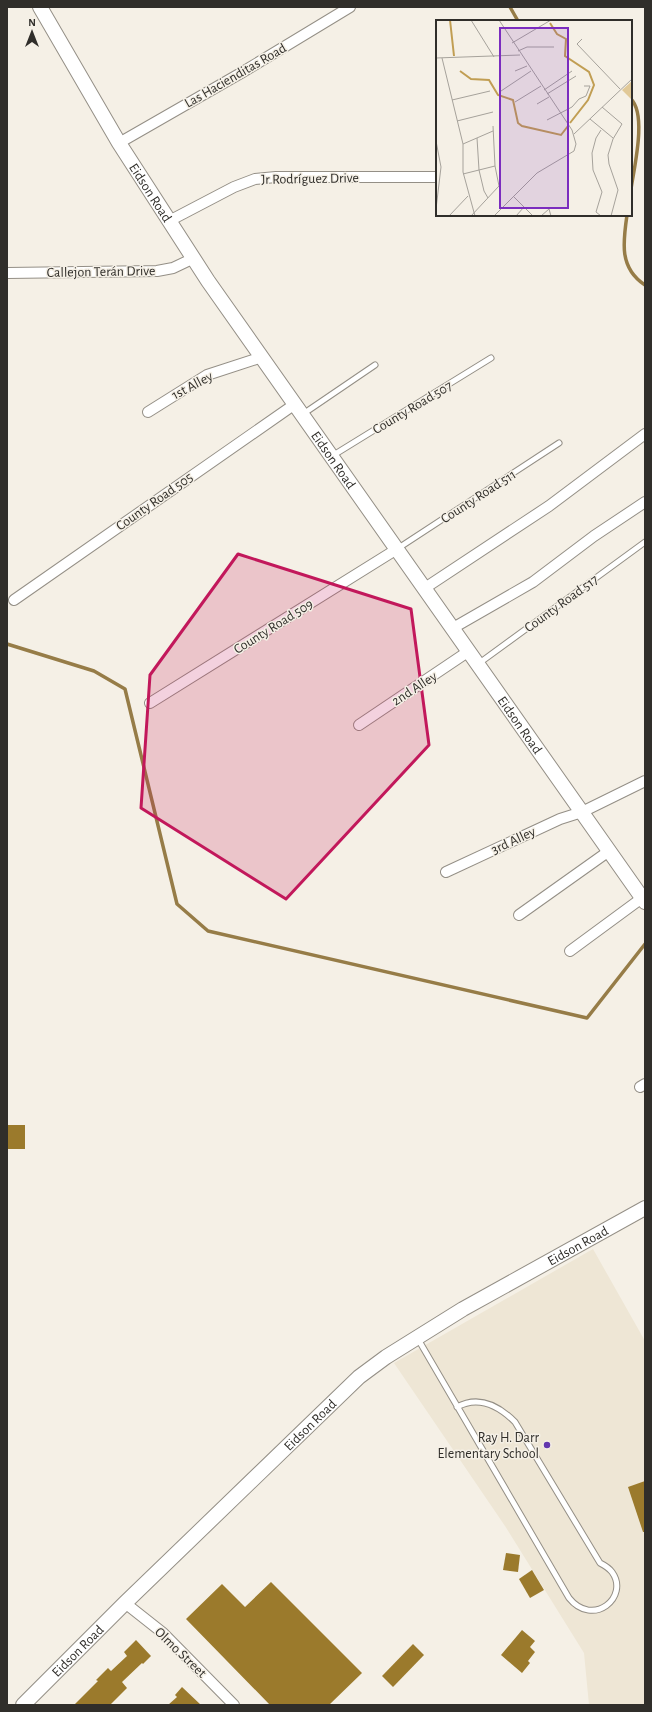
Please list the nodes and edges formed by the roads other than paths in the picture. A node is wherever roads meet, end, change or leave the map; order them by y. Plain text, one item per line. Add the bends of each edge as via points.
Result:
1 (40, 7) edge
2 (350, 7) edge
3 (119, 143) junction
4 (436, 177) edge
5 (169, 221) junction
6 (194, 258) junction
7 (7, 273) edge
8 (262, 357) junction
9 (491, 358) dead end
10 (375, 365) dead end
11 (299, 409) junction
12 (148, 412) dead end
13 (645, 434) edge
14 (559, 443) dead end
15 (332, 456) junction
16 (645, 502) edge
17 (645, 542) edge
18 (397, 549) junction
19 (425, 588) junction
20 (14, 600) dead end
21 (453, 628) junction
22 (469, 651) junction
23 (478, 664) junction
24 (150, 703) dead end
25 (358, 725) dead end
26 (645, 780) edge
27 (582, 812) junction
28 (609, 851) junction
29 (446, 872) dead end
30 (643, 900) edge
31 (519, 915) dead end
32 (570, 951) dead end
33 (645, 1208) edge
34 (417, 1338) junction
35 (457, 1407) junction
36 (125, 1602) junction
37 (23, 1705) edge
38 (234, 1705) edge

1 - 3 street, Eidson Road
2 - 3 street, Las Hacienditas Road
3 - 5 street, Eidson Road
4 - 5 street, Jr Rodríguez Drive via 255,179 234,187
5 - 6 street, Eidson Road
6 - 7 street, Callejon Terán Drive via 173,268 157,271
6 - 8 street, Eidson Road
8 - 11 street, Eidson Road
8 - 12 street, 1st Alley via 207,375
9 - 15 lane, County Road 507
10 - 11 lane
11 - 15 street, Eidson Road
11 - 20 street, County Road 505
13 - 19 street via 549,506
14 - 18 lane, County Road 511
15 - 18 street, Eidson Road
16 - 21 street via 533,582
17 - 23 lane, County Road 517
18 - 19 street, Eidson Road
18 - 24 street, County Road 509
19 - 21 street, Eidson Road
21 - 22 street, Eidson Road
22 - 23 street, Eidson Road
22 - 25 street, 2nd Alley
23 - 27 street, Eidson Road
26 - 27 street, 3rd Alley
27 - 28 street, Eidson Road
27 - 29 street, 3rd Alley via 560,819
28 - 30 street, Eidson Road
28 - 31 street
30 - 32 street
33 - 34 street, Eidson Road via 463,1309
34 - 35 lane
34 - 36 street, Eidson Road via 359,1377
35 - 35 lane via 569,1598 585,1610 597,1610 611,1602 615,1595 616,1583 612,1571 600,1562 515,1422 494,1406 483,1402 472,1401
36 - 37 street, Eidson Road
36 - 38 street, Olmo Street via 163,1633

